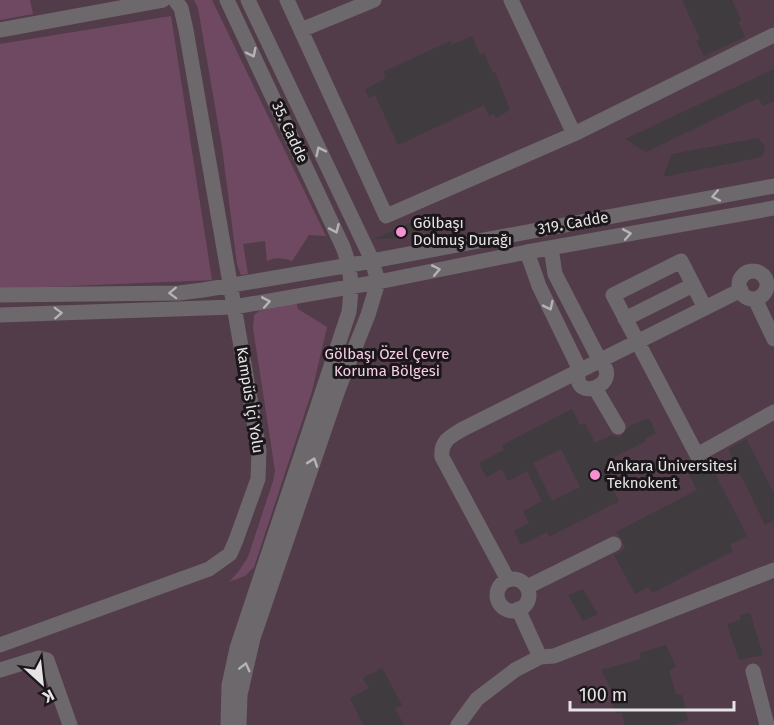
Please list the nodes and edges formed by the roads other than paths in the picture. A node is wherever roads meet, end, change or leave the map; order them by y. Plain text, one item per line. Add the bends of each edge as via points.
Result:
1 (163, 0) edge
2 (176, 0) edge
3 (227, 0) edge
4 (248, 0) edge
5 (286, 0) edge
6 (374, 0) edge
7 (511, 0) edge
8 (0, 30) edge
9 (301, 30) junction
10 (774, 35) edge
11 (574, 134) junction
12 (774, 186) edge
13 (774, 208) edge
14 (550, 248) junction
15 (527, 252) junction
16 (372, 260) junction
17 (350, 265) junction
18 (770, 276) edge
19 (378, 282) junction
20 (231, 284) junction
21 (693, 285) junction
22 (352, 286) junction
23 (741, 290) junction
24 (0, 295) edge
25 (755, 299) junction
26 (234, 307) junction
27 (705, 308) junction
28 (0, 315) edge
29 (625, 319) junction
30 (774, 339) edge
31 (637, 342) junction
32 (600, 361) junction
33 (579, 371) junction
34 (595, 388) junction
35 (774, 412) edge
36 (618, 427) dead end
37 (614, 544) dead end
38 (774, 570) edge
39 (508, 580) junction
40 (527, 587) junction
41 (518, 609) junction
42 (0, 645) edge
43 (540, 657) junction
44 (0, 670) edge
45 (753, 671) dead end
46 (769, 718) edge
47 (70, 725) edge
48 (228, 725) edge
49 (239, 725) edge
50 (458, 725) edge

1 - 8 street
2 - 20 street, Kampüs İçi Yolu via 186,30
3 -> 17 street, 35. Cadde
16 -> 4 street, 35. Cadde
5 - 9 street
6 - 9 street
7 - 11 street
9 - 11 street via 386,216
10 - 11 street
12 -> 16 street, 319. Cadde
14 -> 13 street, 319. Cadde
14 - 15 street, 319. Cadde
14 - 32 street via 555,274
19 -> 15 street, 319. Cadde
15 -> 33 street
16 - 17 street, 319. Cadde
16 - 19 street, 35. Cadde
17 - 20 street, 319. Cadde
17 - 22 street, 35. Cadde
18 - 23 street via 759,272 746,274 740,281
18 - 25 street via 766,291
19 - 22 street, 319. Cadde
49 -> 19 street via 243,678 253,638
20 -> 24 street, 319. Cadde via 179,293
20 - 26 street, Kampüs İçi Yolu
21 - 27 street
21 - 29 street
21 - 29 street via 681,261 613,295
26 -> 22 street, 319. Cadde
22 - 48 street, 35. Cadde via 349,312 235,656 229,685
23 - 25 street via 746,297
23 - 27 street
25 - 30 street
28 -> 26 street, 319. Cadde
26 - 42 street, Kampüs İçi Yolu via 260,464 230,554 209,569
27 - 31 street
29 - 31 street
31 - 32 street
31 - 35 street via 698,455
32 - 33 street
32 - 34 street via 607,375
33 - 34 street via 577,377 582,388
33 - 39 street via 455,433 441,448 442,457
34 - 36 street
37 - 40 street
38 - 43 street via 583,646
39 - 40 street via 518,580
39 - 41 street via 500,586 498,600 504,608
40 - 41 street via 527,603
41 - 43 street
43 - 50 street via 515,670 477,699
44 - 47 street via 39,658 47,660
45 - 46 street

